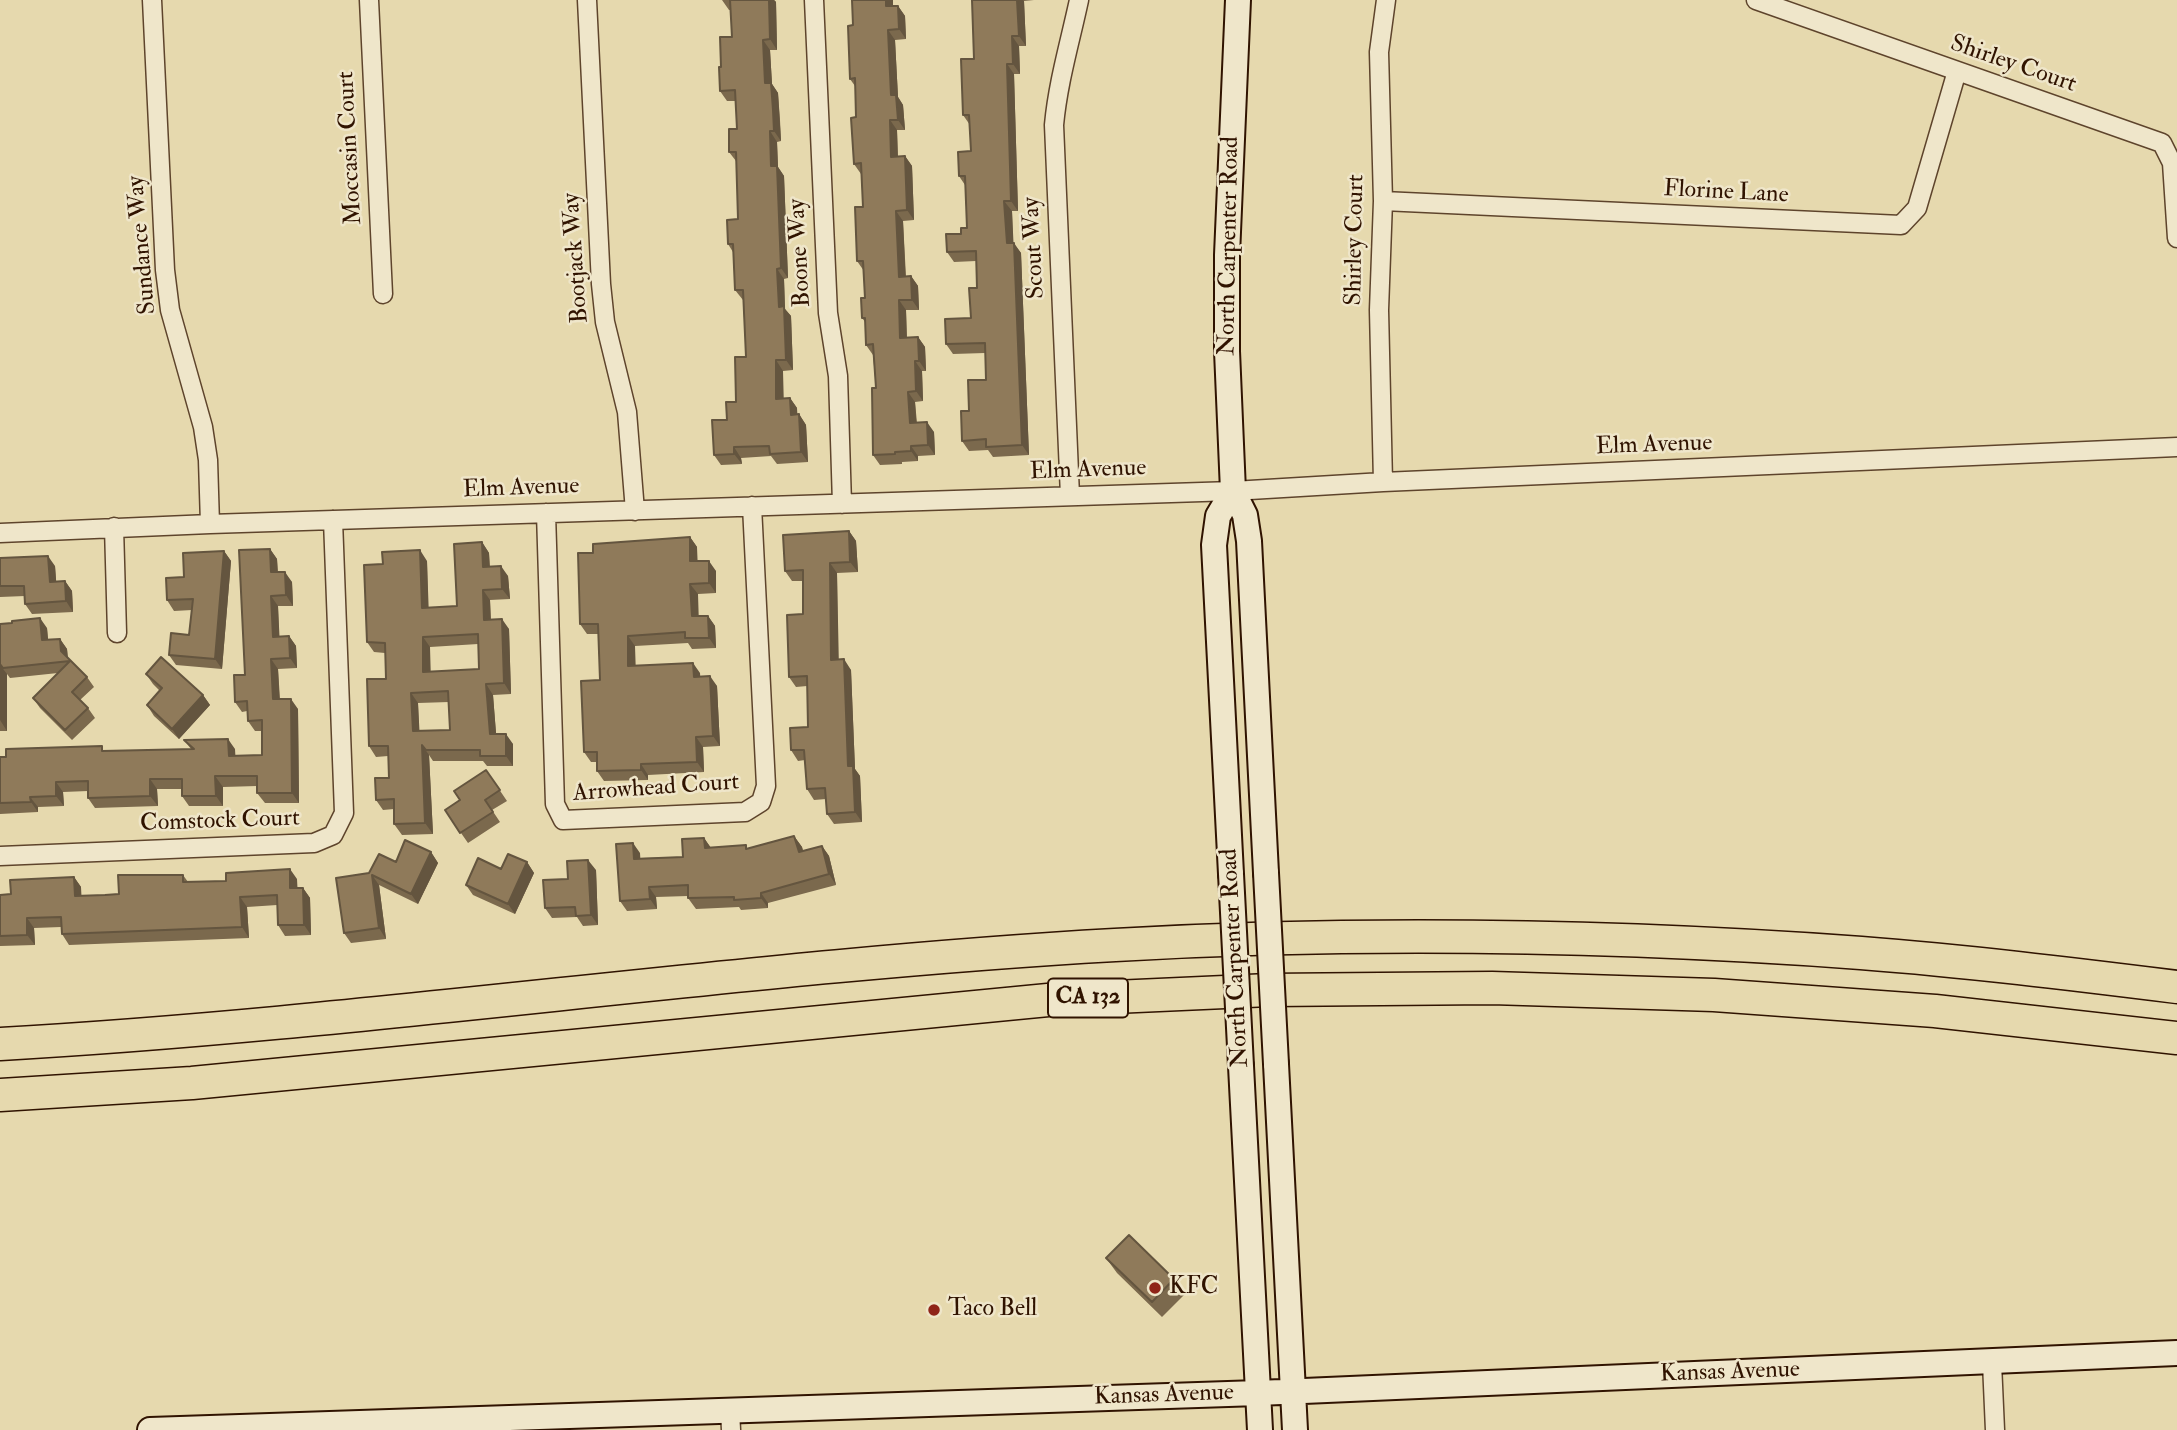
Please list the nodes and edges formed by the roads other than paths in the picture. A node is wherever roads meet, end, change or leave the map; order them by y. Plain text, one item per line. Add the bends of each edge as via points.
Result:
1 (152, 0) edge
2 (369, 0) edge
3 (587, 0) edge
4 (814, 0) edge
5 (1079, 0) edge
6 (1237, 0) edge
7 (1386, 0) edge
8 (1756, 0) edge
9 (1957, 71) junction
10 (1383, 201) junction
11 (2177, 238) edge
12 (383, 294) dead end
13 (2177, 447) edge
14 (1383, 482) junction
15 (1233, 491) junction
16 (1070, 496) junction
17 (842, 503) junction
18 (752, 506) junction
19 (635, 511) junction
20 (546, 513) junction
21 (333, 520) junction
22 (210, 524) junction
23 (114, 527) junction
24 (0, 533) edge
25 (117, 633) dead end
26 (0, 856) edge
27 (2177, 987) edge
28 (2177, 1038) edge
29 (0, 1044) edge
30 (0, 1095) edge
31 (2177, 1353) edge
32 (1992, 1363) junction
33 (1292, 1391) junction
34 (1258, 1393) junction
35 (730, 1420) edge
36 (150, 1430) edge
37 (1260, 1430) edge
38 (1295, 1430) edge
39 (1995, 1430) edge

1 - 22 street, Sundance Way via 165,270 170,310 203,427
2 - 12 street, Moccasin Court
3 - 19 street, Bootjack Way via 601,284 605,322 627,412
4 - 17 street, Boone Way
5 - 16 street, Scout Way via 1054,125
6 - 15 main road, North Carpenter Road via 1227,255
7 - 10 street, Shirley Court via 1379,52
8 - 9 street, Shirley Court
9 - 10 street, Florine Lane via 1917,208 1901,226
9 - 11 street, Shirley Court via 2162,143 2172,163
10 - 14 street, Shirley Court via 1379,310
13 - 14 street, Elm Avenue
14 - 15 street, Elm Avenue
15 - 16 street, Elm Avenue
15 - 33 main road, North Carpenter Road, bridge via 1245,515 1249,541
15 - 34 main road, North Carpenter Road, bridge via 1218,516 1214,545
16 - 17 street, Elm Avenue
17 - 18 street, Elm Avenue
18 - 19 street, Elm Avenue
18 - 20 street, Arrowhead Court via 766,786 761,802 745,812 563,820 555,804
19 - 20 street, Elm Avenue
20 - 21 street, Elm Avenue
21 - 22 street, Elm Avenue
21 - 26 street, Comstock Court via 344,813 333,835 314,843
22 - 23 street, Elm Avenue
23 - 24 street, Elm Avenue
23 - 25 street
27 - 29 highway, CA 132 via 1924,959 1715,944 1504,936 1292,938 972,954 209,1029
28 - 30 highway, CA 132 via 1911,1009 1702,995 1492,988 1281,989 1035,1001 192,1083
31 - 32 main road, Kansas Avenue
32 - 33 main road, Kansas Avenue
32 - 39 street
33 - 34 main road, Kansas Avenue
33 - 38 main road, North Carpenter Road
34 - 35 main road, Kansas Avenue
34 - 37 main road, North Carpenter Road
35 - 36 main road, Kansas Avenue

